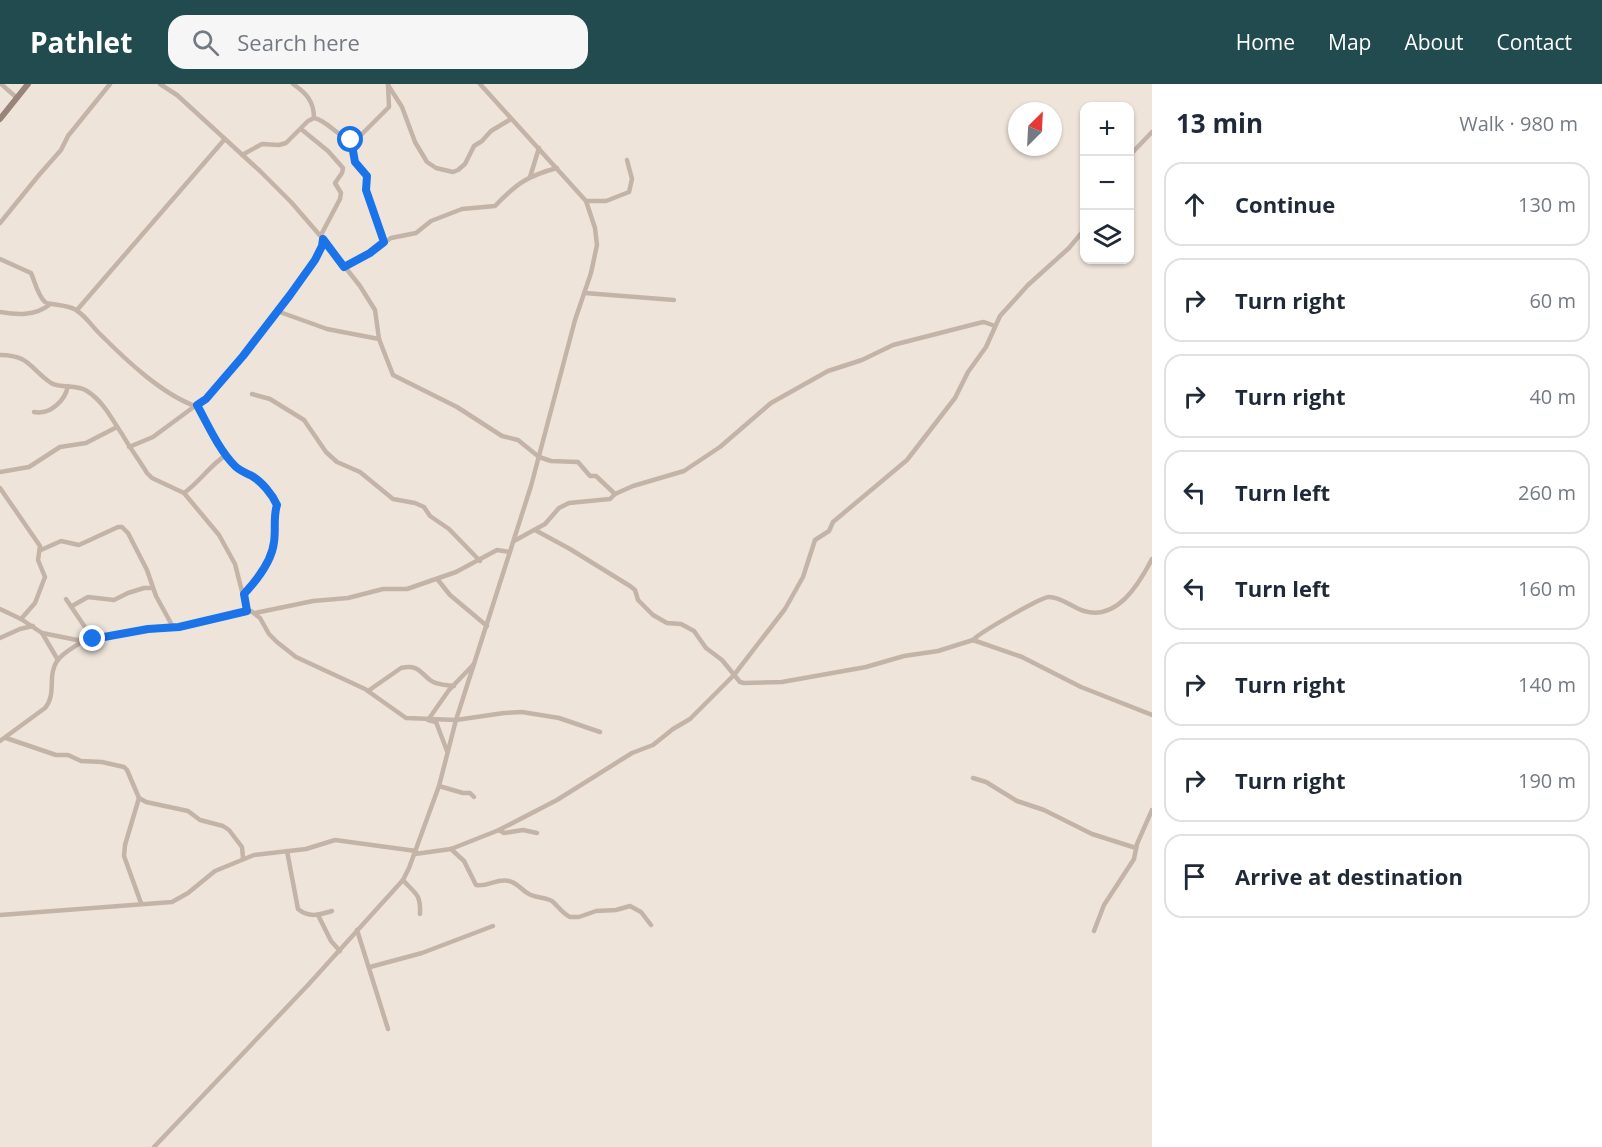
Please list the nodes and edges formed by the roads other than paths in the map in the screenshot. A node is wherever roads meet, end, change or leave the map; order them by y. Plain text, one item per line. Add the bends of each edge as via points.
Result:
1 (1, 84) edge
2 (28, 84) edge
3 (110, 84) edge
4 (171, 84) edge
5 (293, 84) edge
6 (480, 84) edge
7 (162, 85) edge
8 (388, 85) edge
9 (17, 98) junction
10 (314, 118) junction
11 (0, 119) edge
12 (512, 119) junction
13 (301, 129) junction
14 (1152, 132) edge
15 (224, 140) junction
16 (351, 140) junction
17 (538, 148) junction
18 (1134, 151) edge
19 (242, 155) junction
20 (627, 160) dead end
21 (557, 168) junction
22 (530, 177) junction
23 (586, 201) junction
24 (0, 223) edge
25 (1080, 235) edge
26 (322, 237) junction
27 (384, 242) junction
28 (0, 259) edge
29 (344, 267) junction
30 (585, 293) junction
31 (674, 300) dead end
32 (49, 305) junction
33 (77, 310) junction
34 (277, 311) junction
35 (0, 312) edge
36 (995, 326) junction
37 (379, 339) junction
38 (0, 356) edge
39 (68, 386) junction
40 (252, 394) dead end
41 (196, 406) junction
42 (34, 412) dead end
43 (117, 427) junction
44 (129, 447) junction
45 (226, 455) junction
46 (539, 457) junction
47 (0, 472) edge
48 (0, 488) edge
49 (184, 493) junction
50 (615, 494) junction
51 (535, 530) junction
52 (514, 540) junction
53 (41, 550) junction
54 (510, 552) junction
55 (1152, 559) edge
56 (480, 561) junction
57 (438, 580) junction
58 (153, 588) junction
59 (244, 594) junction
60 (66, 598) dead end
61 (72, 606) junction
62 (0, 609) edge
63 (247, 611) junction
64 (255, 612) junction
65 (21, 619) junction
66 (33, 626) junction
67 (487, 626) junction
68 (173, 627) junction
69 (42, 633) junction
70 (0, 638) edge
71 (93, 639) junction
72 (84, 640) junction
73 (973, 640) junction
74 (58, 660) junction
75 (476, 662) junction
76 (734, 675) junction
77 (454, 686) junction
78 (368, 691) junction
79 (1152, 715) edge
80 (428, 720) junction
81 (456, 720) junction
82 (600, 732) dead end
83 (6, 738) junction
84 (0, 741) edge
85 (447, 752) junction
86 (974, 778) dead end
87 (439, 786) junction
88 (474, 797) dead end
89 (139, 798) junction
90 (1152, 810) edge
91 (499, 830) junction
92 (537, 833) dead end
93 (1136, 848) junction
94 (451, 849) junction
95 (287, 851) junction
96 (415, 852) junction
97 (243, 858) junction
98 (404, 880) junction
99 (141, 903) junction
100 (332, 911) dead end
101 (420, 914) dead end
102 (0, 915) edge
103 (318, 915) junction
104 (651, 925) dead end
105 (493, 926) dead end
106 (357, 930) junction
107 (1094, 931) dead end
108 (339, 951) junction
109 (370, 967) junction
110 (388, 1029) dead end
111 (153, 1147) edge

1 - 9 street
2 - 9 main road
3 - 24 street via 68,136 62,150
4 - 7 street
5 - 10 street via 309,98
6 - 12 street
7 - 15 street
8 - 12 street via 402,107 415,142 427,162 436,168 458,170 474,146
8 - 16 street via 389,107 357,140
9 - 11 main road
10 - 13 street
10 - 16 street
12 - 17 street
13 - 19 street via 284,144 262,144
13 - 26 street via 343,168 335,183 340,200
14 - 18 street
15 - 19 street
15 - 33 street
16 - 27 street via 355,162 367,176 366,190
17 - 21 street
17 - 22 street
19 - 26 street
20 - 23 street via 632,179 629,192 606,201
21 - 22 street
21 - 23 street
22 - 27 street via 507,192 495,206 462,209 431,221 416,233
23 - 30 street via 596,228 597,245
25 - 36 street via 1028,285
26 - 29 street
26 - 34 street via 315,260
27 - 29 street
28 - 32 street via 31,273 40,296
29 - 37 street via 375,310
30 - 31 street
30 - 46 street
32 - 33 street via 62,304
32 - 35 street via 27,314
33 - 41 street via 140,370 177,398
34 - 37 street via 327,329
34 - 41 street via 243,356
36 - 50 street via 984,322 893,345 828,371 771,403 720,447 684,471
36 - 76 street via 955,398 907,460 815,540 803,577 785,609
37 - 46 street via 393,375 457,407 508,439 523,443
38 - 39 street via 14,355 51,382
39 - 42 street via 59,404 43,413
39 - 43 street via 86,390 100,401
40 - 56 street via 270,399 304,420 337,462 360,472 393,499 424,507
41 - 44 street via 153,437
41 - 45 street
43 - 44 street
43 - 47 street via 86,443 60,447 29,467
44 - 49 street via 152,478
45 - 49 street
45 - 59 street via 264,487 277,505 271,554
46 - 50 street via 578,462
46 - 52 street
48 - 53 street
49 - 59 street via 219,535 235,564
50 - 51 street via 607,499 569,503
51 - 52 street
51 - 76 street via 630,586 660,620 694,631
52 - 54 street
53 - 58 street via 61,541 79,545 122,527
53 - 65 street via 38,560 44,583 35,603
54 - 56 street via 497,550
54 - 67 street
55 - 73 street via 1130,593 1110,610 1088,612 1055,597 1045,597
56 - 57 street
57 - 64 street via 407,589 383,589
57 - 67 street
58 - 61 street via 114,600 88,597
58 - 68 street
59 - 63 street
60 - 61 street
61 - 71 street
62 - 65 street
63 - 64 street
63 - 68 street
64 - 78 street via 269,634 296,657
65 - 66 street
66 - 69 street
66 - 70 street
67 - 75 street
68 - 71 street
69 - 72 street
69 - 74 street
71 - 72 street
72 - 74 street
73 - 76 street via 877,665 782,682 744,683
73 - 79 street via 1022,657 1081,687
74 - 83 street via 50,702
75 - 77 street
75 - 81 street
76 - 91 street via 699,712 653,745 632,753 557,800
77 - 78 street via 431,681 422,670 406,667
77 - 80 street
78 - 80 street via 406,718
80 - 81 street
80 - 85 street via 436,722
81 - 82 street via 504,713 540,714
81 - 85 street
83 - 84 street
83 - 89 street via 78,761 124,767
85 - 87 street
86 - 93 street via 1092,834
87 - 88 street
87 - 96 street
89 - 97 street via 188,812 229,830 242,847
89 - 99 street via 124,856
90 - 93 street
91 - 92 street
91 - 94 street
93 - 107 street via 1134,859 1102,909
94 - 96 street
94 - 104 street via 464,861 476,885 498,880 517,884 530,895 554,902 570,917 634,906
95 - 96 street via 335,840
95 - 97 street
95 - 103 street via 297,907 303,913
96 - 98 street
97 - 99 street via 215,871 172,902
98 - 101 street via 418,896
98 - 106 street
99 - 102 street
100 - 103 street
103 - 108 street
105 - 109 street via 422,953
106 - 108 street
106 - 109 street
108 - 111 street
109 - 110 street

